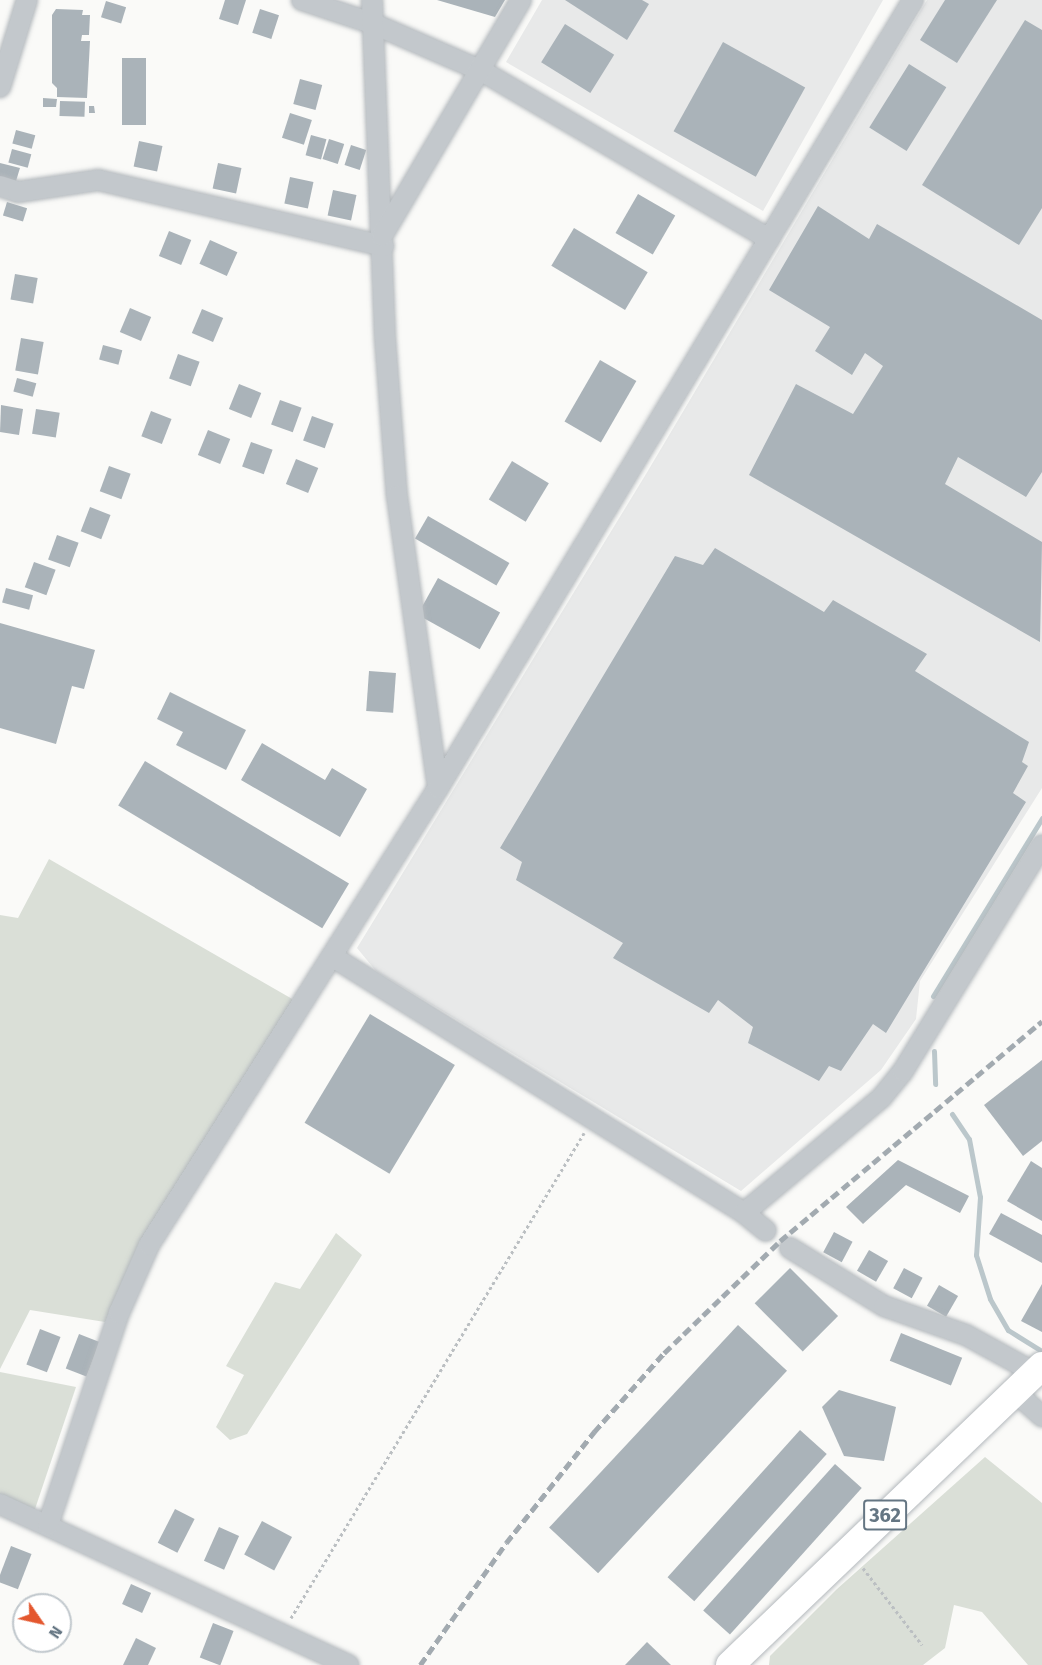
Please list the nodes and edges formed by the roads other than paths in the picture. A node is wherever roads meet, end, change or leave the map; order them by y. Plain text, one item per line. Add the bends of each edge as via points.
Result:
1 (27, 0) edge
2 (302, 0) edge
3 (372, 0) edge
4 (521, 0) edge
5 (913, 0) edge
6 (374, 24) junction
7 (480, 70) junction
8 (0, 87) edge
9 (0, 186) edge
10 (769, 239) junction
11 (382, 241) junction
12 (438, 788) junction
13 (1042, 845) edge
14 (333, 957) junction
15 (744, 1213) junction
16 (766, 1231) dead end
17 (790, 1248) dead end
18 (1039, 1369) edge
19 (1014, 1391) junction
20 (1042, 1416) edge
21 (0, 1504) edge
22 (48, 1525) junction
23 (732, 1664) edge
24 (349, 1665) edge

1 - 8 street
2 - 6 street
3 - 6 street
4 - 7 street
5 - 10 street
6 - 7 street
6 - 11 street
7 - 10 street
7 - 11 street
9 - 11 street via 18,192 98,180
10 - 12 street
11 - 12 street via 397,496
12 - 14 street
13 - 15 street via 903,1071 882,1097
14 - 15 street
14 - 22 street via 149,1245 119,1313
15 - 16 street
17 - 18 street via 884,1306 966,1335
18 - 19 highway, 362
19 - 20 street
19 - 23 highway, 362
21 - 22 street
22 - 24 street

